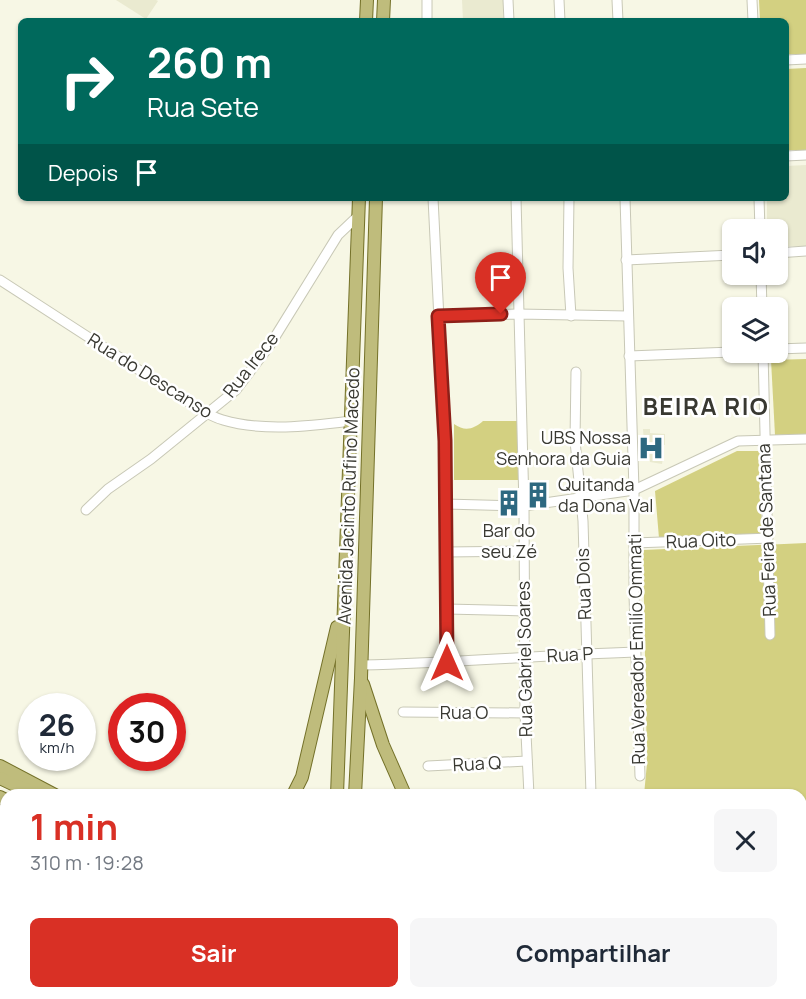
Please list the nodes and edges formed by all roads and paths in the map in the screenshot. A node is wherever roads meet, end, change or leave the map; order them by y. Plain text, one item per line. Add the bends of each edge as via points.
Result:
1 (367, 0) edge
2 (384, 0) edge
3 (427, 0) edge
4 (508, 0) edge
5 (559, 0) edge
6 (617, 0) edge
7 (752, 0) edge
8 (366, 18) edge
9 (383, 18) edge
10 (428, 18) edge
11 (509, 18) edge
12 (560, 18) edge
13 (618, 18) edge
14 (753, 18) edge
15 (806, 59) edge
16 (789, 60) edge
17 (806, 155) edge
18 (789, 156) edge
19 (359, 201) edge
20 (376, 201) edge
21 (433, 201) edge
22 (516, 201) edge
23 (569, 201) edge
24 (625, 201) edge
25 (759, 201) edge
26 (358, 216) junction
27 (760, 219) edge
28 (806, 251) edge
29 (788, 252) edge
30 (722, 255) edge
31 (626, 260) junction
32 (0, 280) edge
33 (518, 314) junction
34 (438, 316) junction
35 (571, 316) junction
36 (628, 316) junction
37 (354, 347) junction
38 (806, 348) edge
39 (788, 349) edge
40 (722, 352) edge
41 (629, 356) junction
42 (763, 363) edge
43 (576, 372) dead end
44 (369, 402) junction
45 (208, 413) junction
46 (351, 422) junction
47 (806, 439) edge
48 (764, 441) junction
49 (349, 463) junction
50 (634, 490) junction
51 (581, 498) junction
52 (445, 504) junction
53 (524, 506) junction
54 (86, 510) dead end
55 (366, 513) junction
56 (768, 538) junction
57 (634, 543) junction
58 (524, 551) junction
59 (446, 552) junction
60 (344, 600) junction
61 (447, 609) junction
62 (525, 611) junction
63 (770, 635) dead end
64 (635, 652) junction
65 (588, 654) junction
66 (525, 657) junction
67 (447, 663) junction
68 (362, 672) junction
69 (404, 712) dead end
70 (525, 713) junction
71 (527, 761) junction
72 (0, 766) edge
73 (428, 766) dead end
74 (640, 776) dead end
75 (0, 778) edge
76 (25, 789) edge
77 (43, 789) edge
78 (296, 789) edge
79 (337, 789) edge
80 (355, 789) edge
81 (402, 789) edge
82 (529, 789) edge
83 (591, 789) edge

1 - 8 main road
2 - 9 main road
3 - 10 street
4 - 11 street
5 - 12 street
6 - 13 street
7 - 14 street
15 - 16 street
17 - 18 street
19 - 26 main road, Avenida Jacinto Rufino Macedo
20 - 44 main road, Avenida Jacinto Rufino Macedo
21 - 34 street
22 - 33 street, Rua Gabriel Soares
23 - 35 street
24 - 31 street, Rua Vereador Emilío Ommati
25 - 27 street
26 - 37 main road, Avenida Jacinto Rufino Macedo
26 - 45 street, Rua Irece via 338,235 237,390
28 - 29 street
30 - 31 street
31 - 36 street, Rua Vereador Emilío Ommati
32 - 45 street, Rua do Descanso
33 - 34 street
33 - 35 street
33 - 53 street, Rua Gabriel Soares
34 - 52 street
35 - 36 street
36 - 41 street, Rua Vereador Emilío Ommati
37 - 44 main road via 360,338 367,341
37 - 46 main road, Avenida Jacinto Rufino Macedo
38 - 39 street
40 - 41 street
41 - 50 street, Rua Vereador Emilío Ommati
42 - 48 street, Rua Feira de Santana
43 - 51 street, Rua Dois via 575,441
44 - 55 main road, Avenida Jacinto Rufino Macedo
45 - 46 street, Rua do Descanso via 251,425
45 - 54 street, Rua Irece
46 - 49 main road, Avenida Jacinto Rufino Macedo
47 - 48 street
48 - 50 street via 738,441
48 - 56 street, Rua Feira de Santana
49 - 55 main road via 355,523 360,523
49 - 60 main road, Avenida Jacinto Rufino Macedo
50 - 51 street
50 - 57 street, Rua Vereador Emilío Ommati
51 - 53 street
51 - 65 street, Rua Dois
52 - 53 street
52 - 59 street
53 - 58 street, Rua Gabriel Soares
55 - 68 main road, Avenida Jacinto Rufino Macedo
56 - 57 street, Rua Oito
56 - 63 street, Rua Feira de Santana
57 - 64 street, Rua Vereador Emilío Ommati
58 - 59 street
58 - 62 street, Rua Gabriel Soares
59 - 61 street
60 - 78 main road via 305,766
60 - 79 main road, Avenida Jacinto Rufino Macedo
61 - 62 street
61 - 67 street
62 - 66 street, Rua Gabriel Soares
64 - 65 street, Rua P
64 - 74 street, Rua Vereador Emilío Ommati
65 - 66 street, Rua P
65 - 83 street, Rua Dois
66 - 67 street, Rua P
66 - 70 street, Rua Gabriel Soares
67 - 68 street, Rua P
68 - 80 main road, Avenida Jacinto Rufino Macedo
68 - 81 main road via 382,745
69 - 70 street, Rua O
70 - 71 street, Rua Gabriel Soares
71 - 73 street, Rua Q
71 - 82 street, Rua Gabriel Soares
72 - 77 main road
75 - 76 main road

